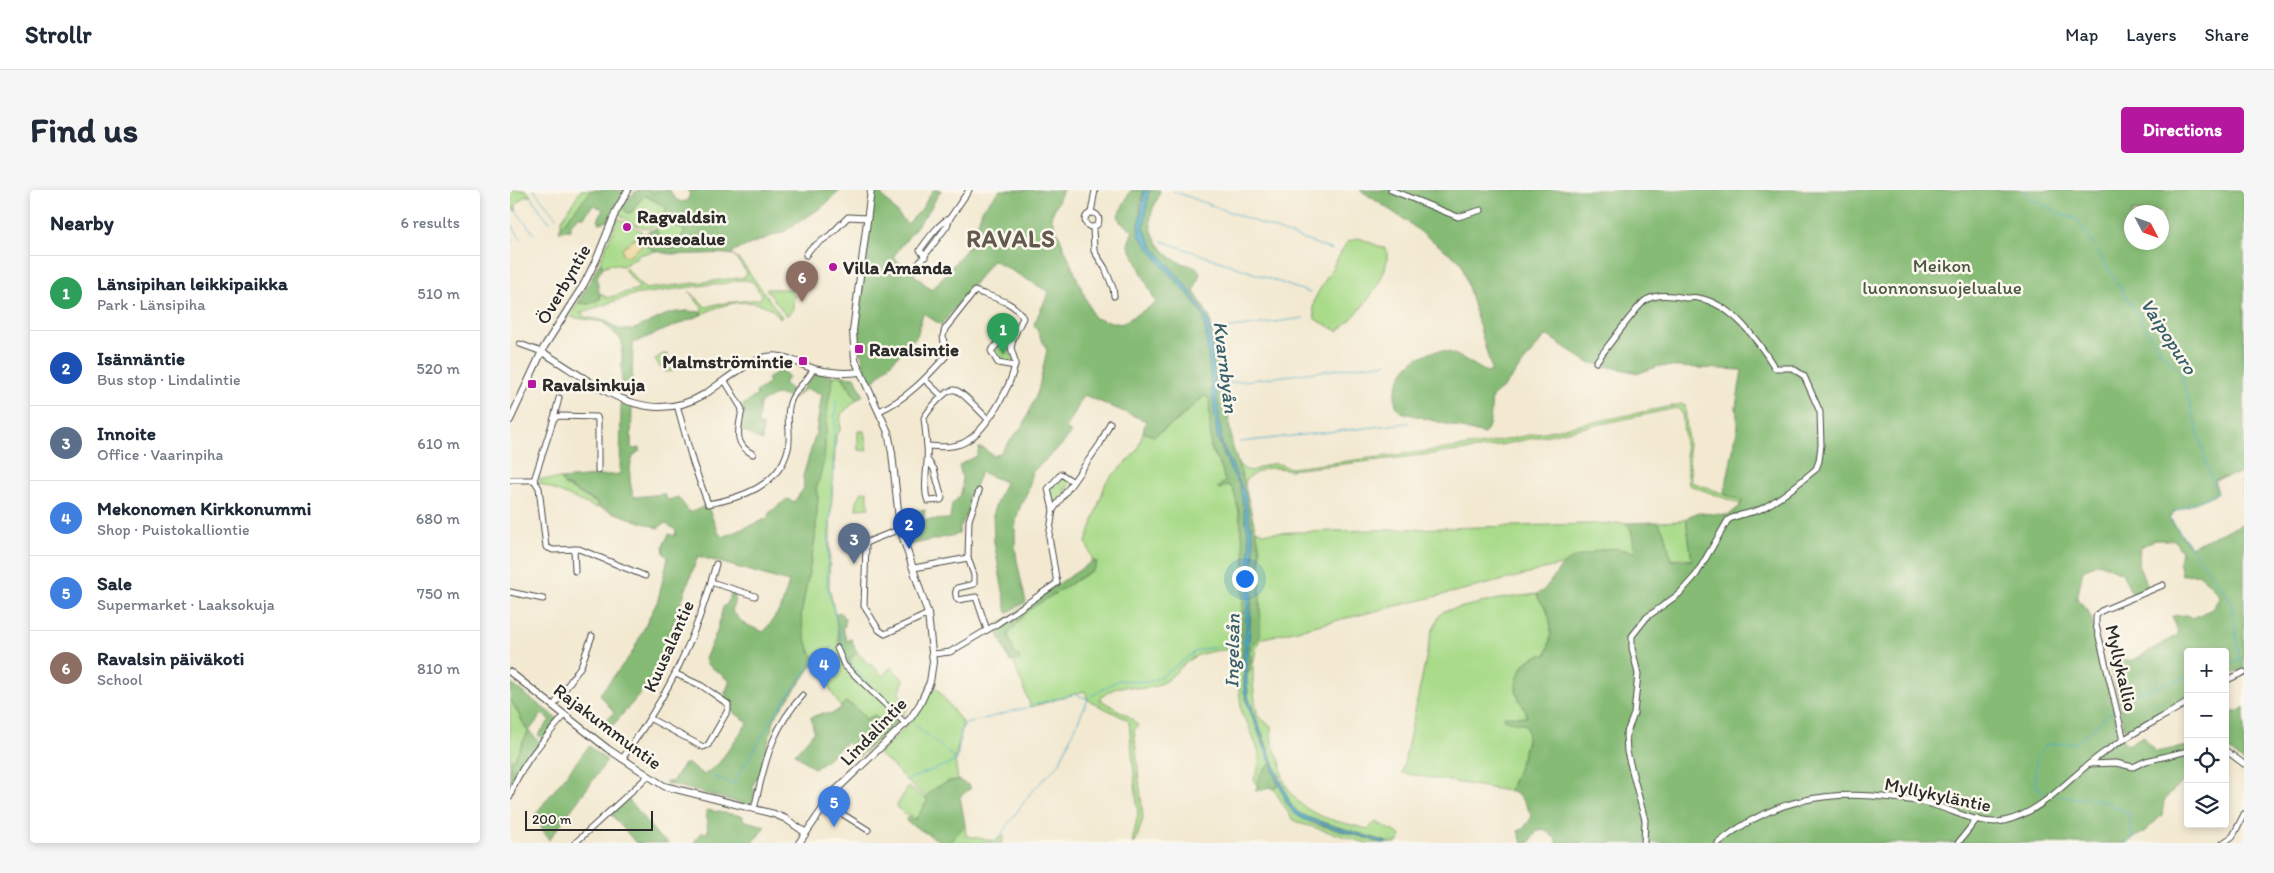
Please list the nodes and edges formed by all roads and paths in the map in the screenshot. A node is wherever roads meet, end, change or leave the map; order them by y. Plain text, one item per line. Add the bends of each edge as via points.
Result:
1 (628, 190) edge
2 (871, 190) edge
3 (969, 190) edge
4 (1095, 190) edge
5 (1391, 190) edge
6 (1481, 210) dead end
7 (1091, 213) junction
8 (868, 218) junction
9 (1093, 227) junction
10 (806, 255) dead end
11 (914, 270) dead end
12 (1114, 296) dead end
13 (520, 344) dead end
14 (1012, 344) junction
15 (542, 352) junction
16 (1596, 362) dead end
17 (1015, 366) junction
18 (813, 369) junction
19 (859, 370) junction
20 (925, 380) junction
21 (724, 381) junction
22 (942, 396) junction
23 (559, 398) dead end
24 (677, 404) junction
25 (878, 411) junction
26 (554, 418) junction
27 (988, 418) junction
28 (510, 420) edge
29 (1110, 423) dead end
30 (927, 446) junction
31 (753, 454) dead end
32 (929, 462) junction
33 (598, 470) dead end
34 (510, 480) edge
35 (534, 480) junction
36 (1072, 481) junction
37 (979, 491) dead end
38 (1053, 510) junction
39 (900, 528) junction
40 (574, 548) junction
41 (968, 558) junction
42 (716, 564) dead end
43 (914, 568) junction
44 (575, 571) dead end
45 (645, 576) dead end
46 (711, 582) junction
47 (2163, 585) dead end
48 (510, 592) edge
49 (754, 596) dead end
50 (543, 599) dead end
51 (928, 614) junction
52 (986, 630) junction
53 (592, 636) dead end
54 (837, 648) dead end
55 (934, 654) junction
56 (510, 672) edge
57 (2244, 672) edge
58 (676, 674) junction
59 (2229, 679) edge
60 (803, 695) dead end
61 (2184, 704) edge
62 (554, 705) junction
63 (566, 714) junction
64 (650, 719) junction
65 (906, 724) junction
66 (2124, 740) junction
67 (2184, 752) edge
68 (2229, 753) edge
69 (622, 759) junction
70 (2089, 764) junction
71 (2244, 764) edge
72 (647, 776) junction
73 (510, 797) edge
74 (825, 803) junction
75 (754, 809) junction
76 (2244, 814) edge
77 (1976, 818) junction
78 (868, 830) dead end
79 (806, 833) junction
80 (575, 843) edge
81 (798, 843) edge
82 (1644, 843) edge
83 (1718, 843) edge
84 (1958, 843) edge
85 (2222, 843) edge

1 - 15 street, Överbyntie via 616,211 598,258
2 - 8 street, Lindalintie
3 - 11 street via 950,218 920,250 925,257
4 - 7 street
5 - 6 street via 1458,217
7 - 9 street via 1099,218
7 - 9 street via 1085,221
8 - 10 street via 854,216 845,219
8 - 19 street, Lindalintie via 854,331
9 - 12 street via 1094,251 1105,268
13 - 15 street
14 - 17 street
14 - 17 street via 998,343 991,352 998,363
14 - 20 street via 1023,318 1020,312 1011,304 975,291 945,329 946,356
15 - 24 street via 625,402
15 - 28 street, Överbyntie
16 - 82 street via 1644,300 1674,294 1698,298 1725,310 1748,330 1775,368 1799,370 1820,412 1821,445 1816,469 1770,503 1750,514 1728,520 1696,575 1678,594 1647,617 1632,636 1638,674 1634,714 1626,735 1627,752 1645,820
17 - 27 street via 1005,391
18 - 19 street via 839,374
18 - 21 street via 780,356 766,357
18 - 24 street via 789,405 788,449 782,465 768,482 755,490 708,504
19 - 25 street, Lindalintie
20 - 22 street
20 - 25 street via 910,393
21 - 24 street via 694,400
21 - 31 street via 742,409 740,444
22 - 27 street via 956,390
22 - 30 street via 924,418
23 - 26 street
25 - 39 street, Lindalintie via 888,432 892,453
26 - 33 street via 597,417
26 - 35 street
27 - 30 street via 966,441 956,445
29 - 36 street via 1100,444
30 - 32 street
32 - 32 street via 926,499 934,502 942,498
34 - 35 street
35 - 40 street via 539,488 546,547 553,550
36 - 38 street via 1070,489
36 - 38 street via 1061,474 1048,489
37 - 41 street via 969,520
38 - 52 street via 1049,537 1056,583
39 - 43 street, Lindalintie
39 - 51 street via 866,544 864,606 885,634
40 - 44 street
40 - 45 street
41 - 43 street
41 - 52 street via 974,584 957,588 956,598 976,598
42 - 46 street
43 - 51 street, Lindalintie
46 - 49 street, Kuusalantie
46 - 58 street, Kuusalantie
47 - 66 street, Myllykallio via 2096,616
48 - 50 street
51 - 55 street, Lindalintie
52 - 55 street via 950,652
53 - 62 street via 581,666
54 - 65 street via 844,666
55 - 65 street, Lindalintie via 930,682
56 - 62 street, Rajakummuntie
57 - 59 street
58 - 64 street, Kuusalantie
58 - 64 street via 702,686 728,704 728,710 708,745 703,747
60 - 75 street via 773,736
61 - 66 street, Myllykyläntie
62 - 63 street, Rajakummuntie
63 - 69 street, Rajakummuntie
63 - 73 street via 520,772
64 - 69 street, Kuusalantie
65 - 74 street, Lindalintie
66 - 70 street, Myllykyläntie
67 - 70 street via 2133,767 2116,763
68 - 71 street
69 - 72 street, Rajakummuntie
70 - 77 street, Myllykyläntie via 2025,814 2001,822
72 - 75 street, Rajakummuntie via 674,790
72 - 80 street
74 - 78 street
74 - 79 street, Lindalintie
75 - 79 street, Rajakummuntie via 786,819
76 - 85 street via 2233,836
77 - 83 street, Myllykyläntie via 1926,803 1846,794 1784,806 1759,817
77 - 84 street
79 - 81 street, Lindalintie

